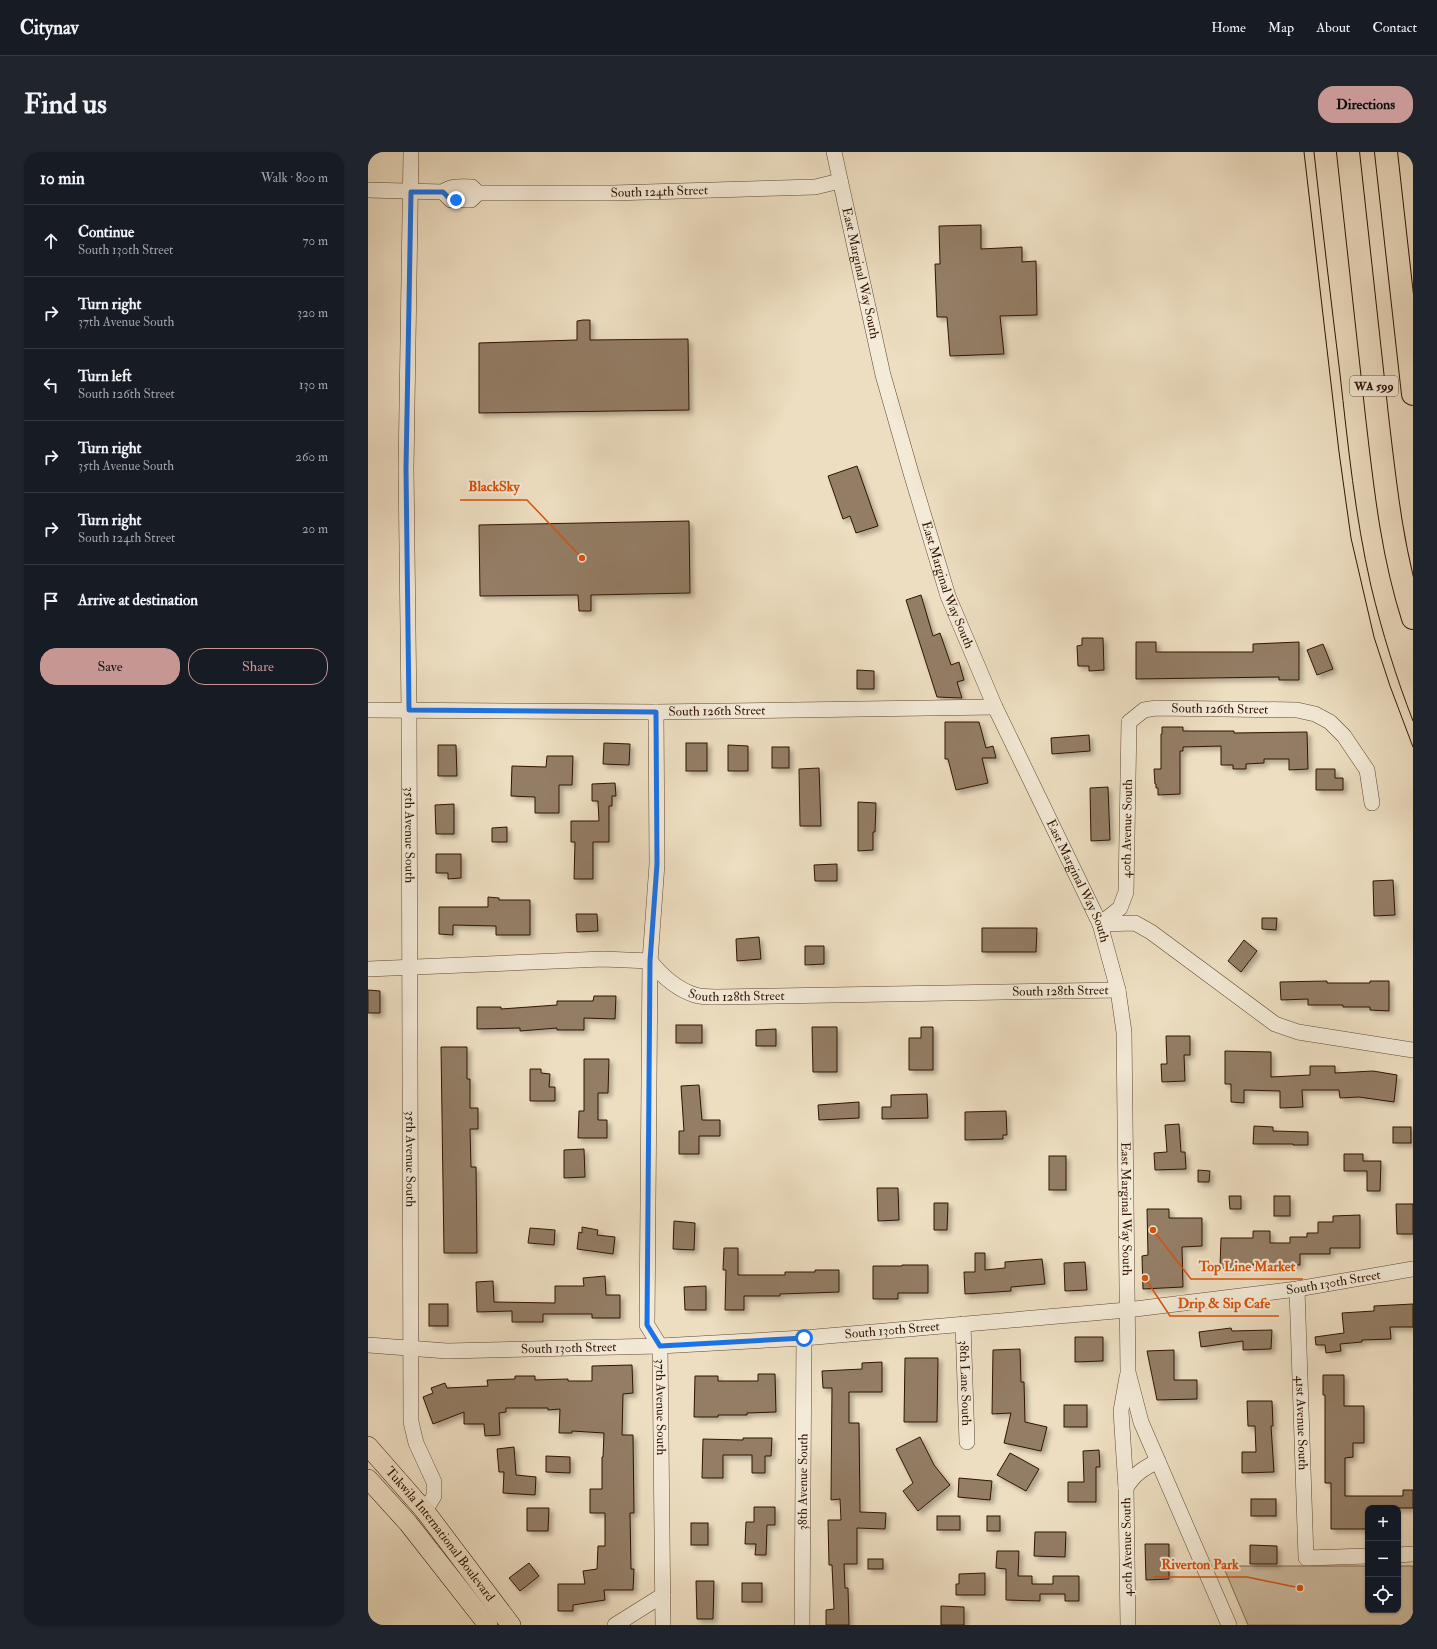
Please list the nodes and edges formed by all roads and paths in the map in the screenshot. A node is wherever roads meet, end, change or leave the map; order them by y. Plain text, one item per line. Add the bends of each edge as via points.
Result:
1 (411, 152) edge
2 (834, 152) edge
3 (1348, 152) edge
4 (1386, 152) edge
5 (840, 181) junction
6 (368, 190) edge
7 (411, 192) junction
8 (1413, 394) edge
9 (1413, 618) edge
10 (995, 707) junction
11 (368, 710) edge
12 (409, 710) junction
13 (656, 712) junction
14 (1130, 722) joint
15 (1372, 804) dead end
16 (1100, 924) junction
17 (650, 961) junction
18 (409, 967) junction
19 (368, 969) edge
20 (1118, 990) junction
21 (1413, 1050) edge
22 (1413, 1269) edge
23 (1296, 1289) junction
24 (1127, 1310) junction
25 (963, 1324) junction
26 (804, 1338) junction
27 (368, 1345) edge
28 (660, 1346) junction
29 (411, 1348) junction
30 (1128, 1372) junction
31 (967, 1442) dead end
32 (368, 1446) edge
33 (1158, 1461) junction
34 (368, 1480) edge
35 (1126, 1488) junction
36 (425, 1511) junction
37 (1413, 1554) edge
38 (1401, 1555) edge
39 (1365, 1556) edge
40 (663, 1595) junction
41 (488, 1625) edge
42 (511, 1625) edge
43 (615, 1625) edge
44 (663, 1625) edge
45 (802, 1625) edge
46 (1128, 1625) edge
47 (1229, 1625) edge

1 - 7 street, 35th Avenue South
2 - 5 street, East Marginal Way South
3 - 9 highway, WA 599 via 1391,526
4 - 8 highway, WA 599
5 - 7 street, South 124th Street via 815,187 613,193 478,193 472,187 450,187 443,192
5 - 10 street, East Marginal Way South via 883,375 909,467 948,596
6 - 7 street, South 124th Street
7 - 12 street, 35th Avenue South via 406,469
10 - 13 street, South 126th Street
10 - 16 street, East Marginal Way South
11 - 12 street, South 126th Street
12 - 13 street, South 126th Street
12 - 18 street, 35th Avenue South
13 - 17 street, 37th Avenue South via 657,864
14 - 15 street, South 126th Street via 1144,710 1156,708 1297,710 1315,714 1330,722 1344,736 1367,770
14 - 16 street, 40th Avenue South via 1126,892 1120,908
16 - 20 street, East Marginal Way South
16 - 21 street via 1135,923 1151,932 1276,1024 1298,1032
17 - 18 street via 602,959
17 - 20 street, South 128th Street via 663,976 696,996
17 - 28 street, 37th Avenue South via 647,1325
18 - 19 street
18 - 29 street, 35th Avenue South
20 - 24 street, East Marginal Way South via 1124,1032
22 - 23 street, South 130th Street
23 - 24 street, South 130th Street
23 - 39 street, 41st Avenue South via 1306,1558
24 - 25 street, South 130th Street
24 - 30 street, East Marginal Way South
25 - 26 street, South 130th Street
25 - 31 street, 38th Lane South
26 - 28 street, South 130th Street
26 - 45 street, 38th Avenue South
27 - 29 street, South 130th Street
28 - 29 street, South 130th Street via 447,1351
28 - 40 street, 37th Avenue South
29 - 36 street, 35th Avenue South via 411,1422 416,1443 434,1482 434,1496
30 - 33 street, East Marginal Way South via 1141,1422
30 - 35 street via 1121,1411
32 - 36 main road, Tukwila International Boulevard
33 - 35 street, 40th Avenue South via 1132,1477
33 - 47 street, East Marginal Way South
34 - 41 main road, Tukwila International Boulevard via 408,1523
35 - 46 street, 40th Avenue South
36 - 42 main road, Tukwila International Boulevard
37 - 38 street
40 - 43 street
40 - 44 street, 37th Avenue South

